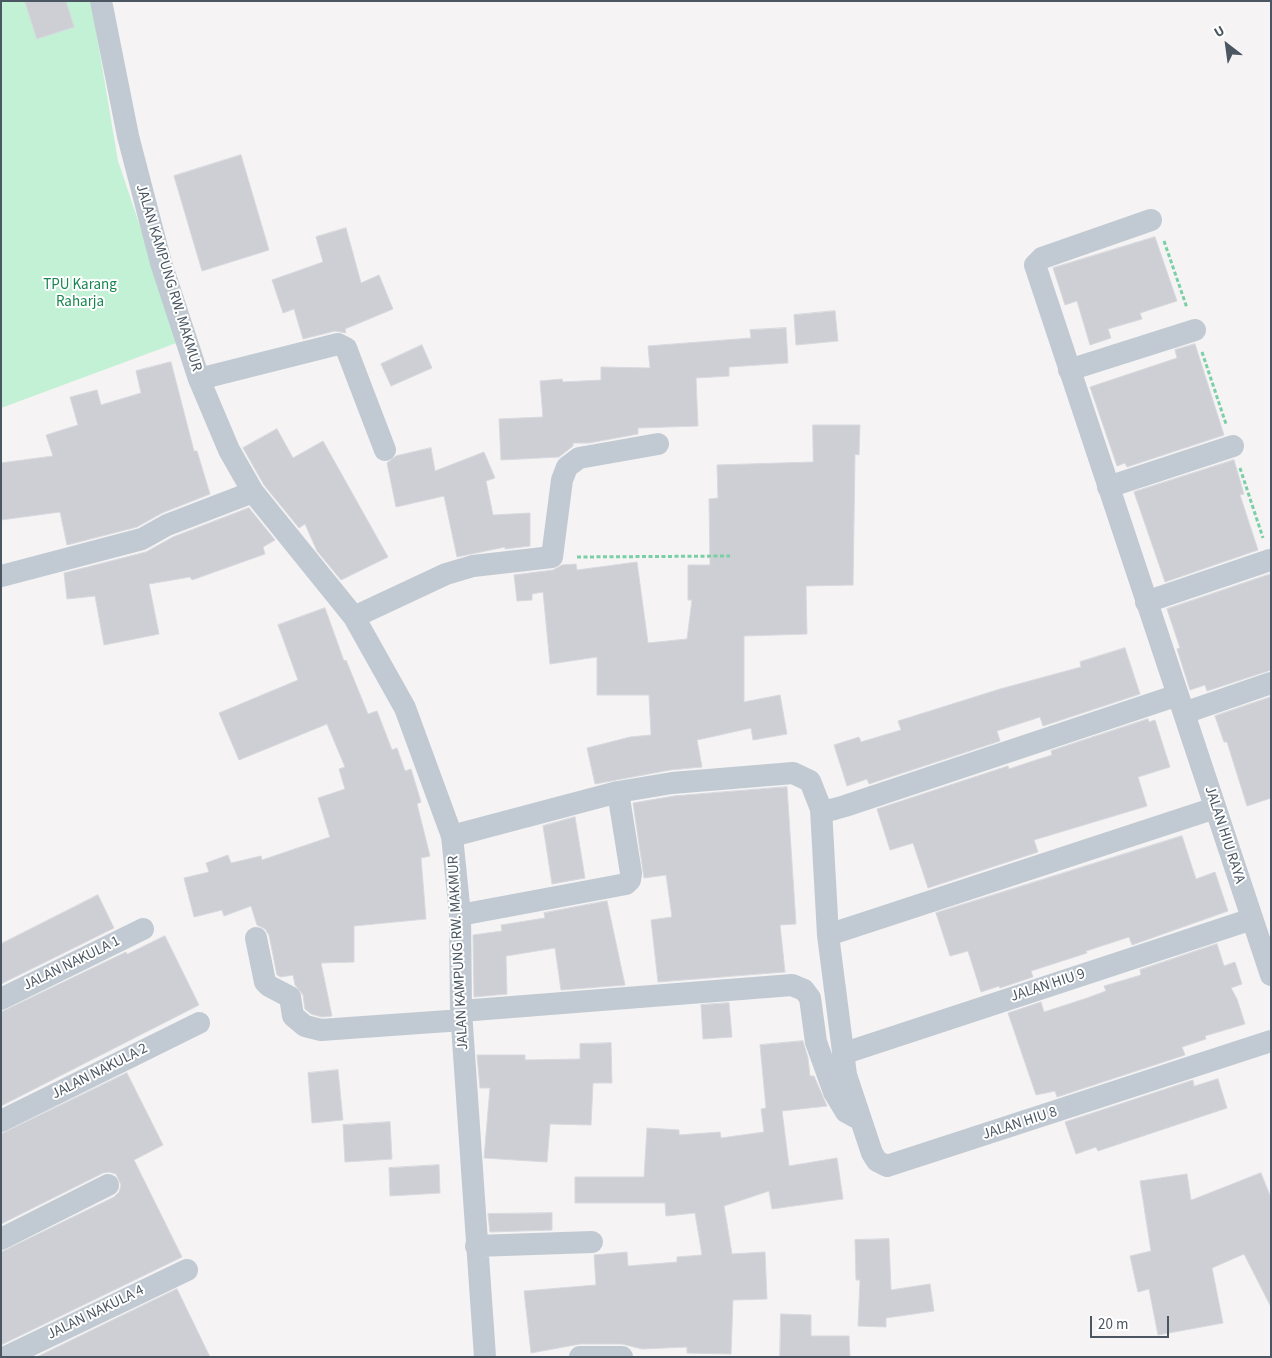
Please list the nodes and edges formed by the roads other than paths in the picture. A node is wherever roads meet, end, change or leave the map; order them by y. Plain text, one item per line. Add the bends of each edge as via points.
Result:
1 (102, 1) edge
2 (1151, 220) road end
3 (1195, 330) road end
4 (1069, 370) junction
5 (198, 379) junction
6 (658, 444) dead end
7 (1233, 446) road end
8 (385, 450) dead end
9 (1108, 487) junction
10 (253, 492) junction
11 (1270, 560) edge
12 (1, 576) edge
13 (1146, 602) junction
14 (354, 617) junction
15 (1271, 683) edge
16 (1181, 704) junction
17 (618, 792) junction
18 (1215, 808) junction
19 (820, 809) junction
20 (452, 836) junction
21 (460, 915) junction
22 (1252, 919) junction
23 (143, 930) dead end
24 (828, 935) junction
25 (256, 938) dead end
26 (1271, 975) edge
27 (1, 999) edge
28 (461, 1016) junction
29 (198, 1023) dead end
30 (1271, 1041) edge
31 (845, 1053) junction
32 (1, 1121) edge
33 (861, 1121) junction
34 (108, 1185) dead end
35 (1, 1240) edge
36 (592, 1242) dead end
37 (476, 1246) junction
38 (187, 1270) dead end
39 (6, 1357) edge
40 (485, 1357) edge
41 (580, 1357) edge
42 (622, 1357) edge

1 - 5 street, JALAN KAMPUNG RW. MAKMUR via 128,136 161,263
2 - 4 street, JALAN HIU RAYA via 1037,260 1035,265
3 - 4 street
4 - 9 street, JALAN HIU RAYA
5 - 8 street via 338,344 346,348
5 - 10 street, JALAN KAMPUNG RW. MAKMUR via 229,450
6 - 14 street via 579,458 567,467 562,480 552,557 473,566 446,574
7 - 9 street
9 - 13 street, JALAN HIU RAYA
10 - 12 street via 142,539
10 - 14 street, JALAN KAMPUNG RW. MAKMUR
11 - 13 street
13 - 16 street, JALAN HIU RAYA
14 - 20 street, JALAN KAMPUNG RW. MAKMUR via 405,708
15 - 16 street
16 - 18 street, JALAN HIU RAYA
16 - 19 street via 845,806
17 - 19 street, JALAN HIU 8 via 672,783 794,773 810,781
17 - 20 street, JALAN HIU 8
17 - 21 street via 631,873 626,884
18 - 22 street, JALAN HIU RAYA
18 - 24 street
19 - 24 street, JALAN HIU 8
20 - 21 street, JALAN KAMPUNG RW. MAKMUR
21 - 28 street, JALAN KAMPUNG RW. MAKMUR
22 - 26 street, JALAN HIU RAYA
22 - 31 street, JALAN HIU 9
23 - 27 street, JALAN NAKULA 1
24 - 31 street, JALAN HIU 8
25 - 28 street via 265,982 290,997 293,1016 305,1026 321,1030
28 - 33 street via 792,985 804,990 810,998 816,1042 834,1092 846,1112
28 - 37 street, JALAN KAMPUNG RW. MAKMUR
29 - 32 street, JALAN NAKULA 2
30 - 33 street, JALAN HIU 8 via 887,1166 876,1161
31 - 33 street, JALAN HIU 8 via 846,1075
34 - 35 street
36 - 37 street
37 - 40 street, JALAN KAMPUNG RW. MAKMUR
38 - 39 street, JALAN NAKULA 4
41 - 42 street

